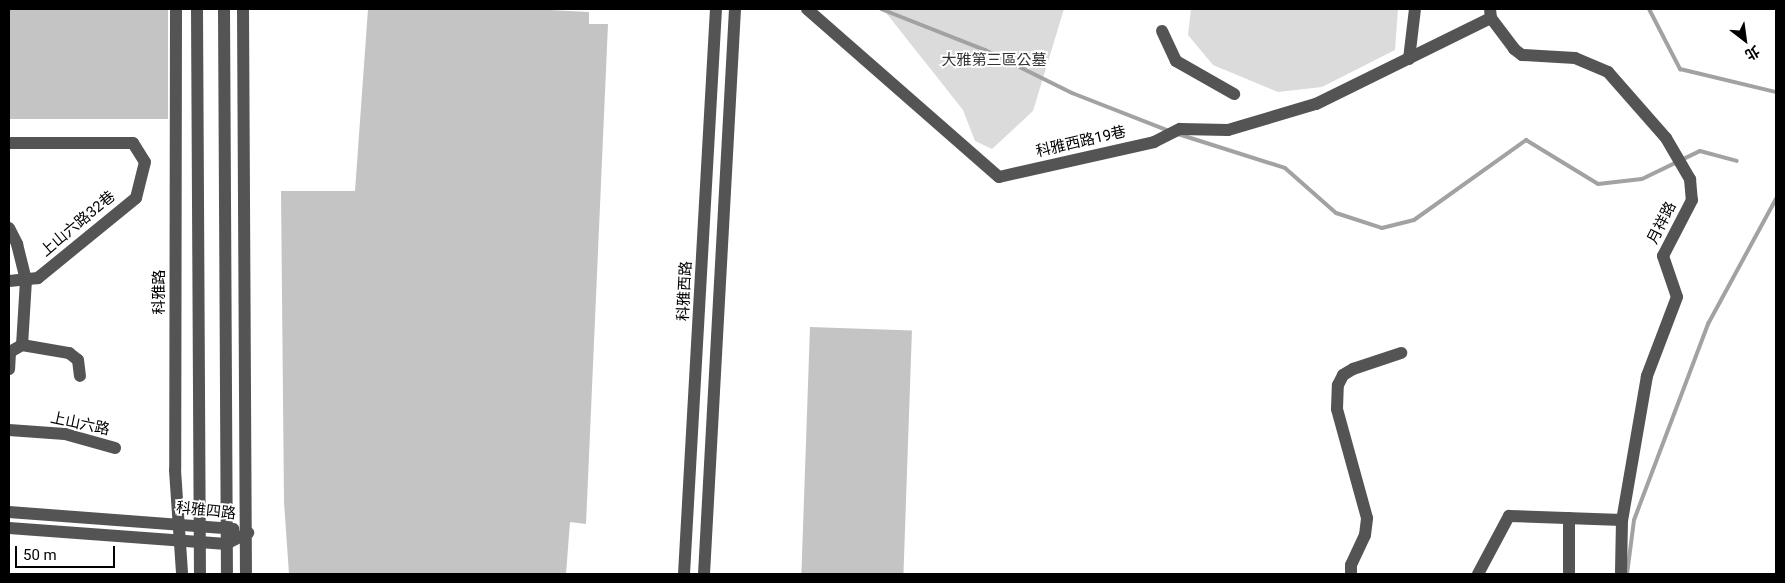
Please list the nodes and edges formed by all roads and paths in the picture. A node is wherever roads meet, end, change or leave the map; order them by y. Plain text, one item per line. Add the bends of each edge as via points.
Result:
1 (176, 9) edge
2 (198, 9) edge
3 (224, 9) edge
4 (243, 9) edge
5 (716, 9) edge
6 (735, 9) edge
7 (807, 9) edge
8 (1415, 9) edge
9 (1490, 14) edge
10 (1162, 31) dead end
11 (1409, 58) junction
12 (1234, 94) dead end
13 (9, 143) edge
14 (9, 228) edge
15 (26, 280) junction
16 (9, 281) edge
17 (22, 345) junction
18 (9, 352) edge
19 (1401, 354) dead end
20 (9, 370) edge
21 (80, 376) dead end
22 (9, 430) edge
23 (115, 448) dead end
24 (9, 512) edge
25 (1569, 518) junction
26 (1622, 520) junction
27 (181, 525) junction
28 (199, 526) junction
29 (226, 527) junction
30 (9, 528) edge
31 (248, 533) junction
32 (181, 540) junction
33 (200, 542) junction
34 (226, 544) junction
35 (182, 574) edge
36 (200, 574) edge
37 (227, 574) edge
38 (246, 574) edge
39 (684, 574) edge
40 (704, 574) edge
41 (1350, 574) edge
42 (1478, 574) edge
43 (1569, 574) edge
44 (1621, 574) edge

1 - 27 street, 科雅路 via 175,470
2 - 28 street
3 - 29 street
4 - 31 street
5 - 39 street, 科雅西路
6 - 40 street
7 - 11 street, 科雅西路19巷 via 999,177 1154,142 1180,129 1228,130 1316,104
8 - 11 street
9 - 11 street, 月祥路
9 - 26 street, 月祥路 via 1522,56 1575,58 1608,72 1666,138 1690,179 1692,200 1663,256 1677,297 1646,376
10 - 12 street via 1176,61
13 - 15 street, 上山六路32巷 via 133,143 144,162 136,198 38,278
14 - 15 street via 17,244
15 - 16 street, 上山六路32巷
15 - 17 street
17 - 18 street
17 - 21 street via 69,353 78,360
18 - 20 street
19 - 41 street via 1353,369 1343,375 1338,385 1339,418 1367,518 1365,536 1350,565
22 - 23 street, 上山六路 via 65,434
24 - 27 street, 科雅四路
25 - 26 street
25 - 42 street via 1509,516
25 - 43 street
26 - 44 street, 月祥路
27 - 28 street, 科雅四路
27 - 32 street, 科雅路
28 - 29 street, 科雅四路
28 - 33 street
29 - 31 street, 科雅四路
29 - 34 street
30 - 32 street, 科雅四路
31 - 34 street, 科雅四路
31 - 38 street
32 - 33 street, 科雅四路
32 - 35 street, 科雅路
33 - 34 street, 科雅四路
33 - 36 street
34 - 37 street

